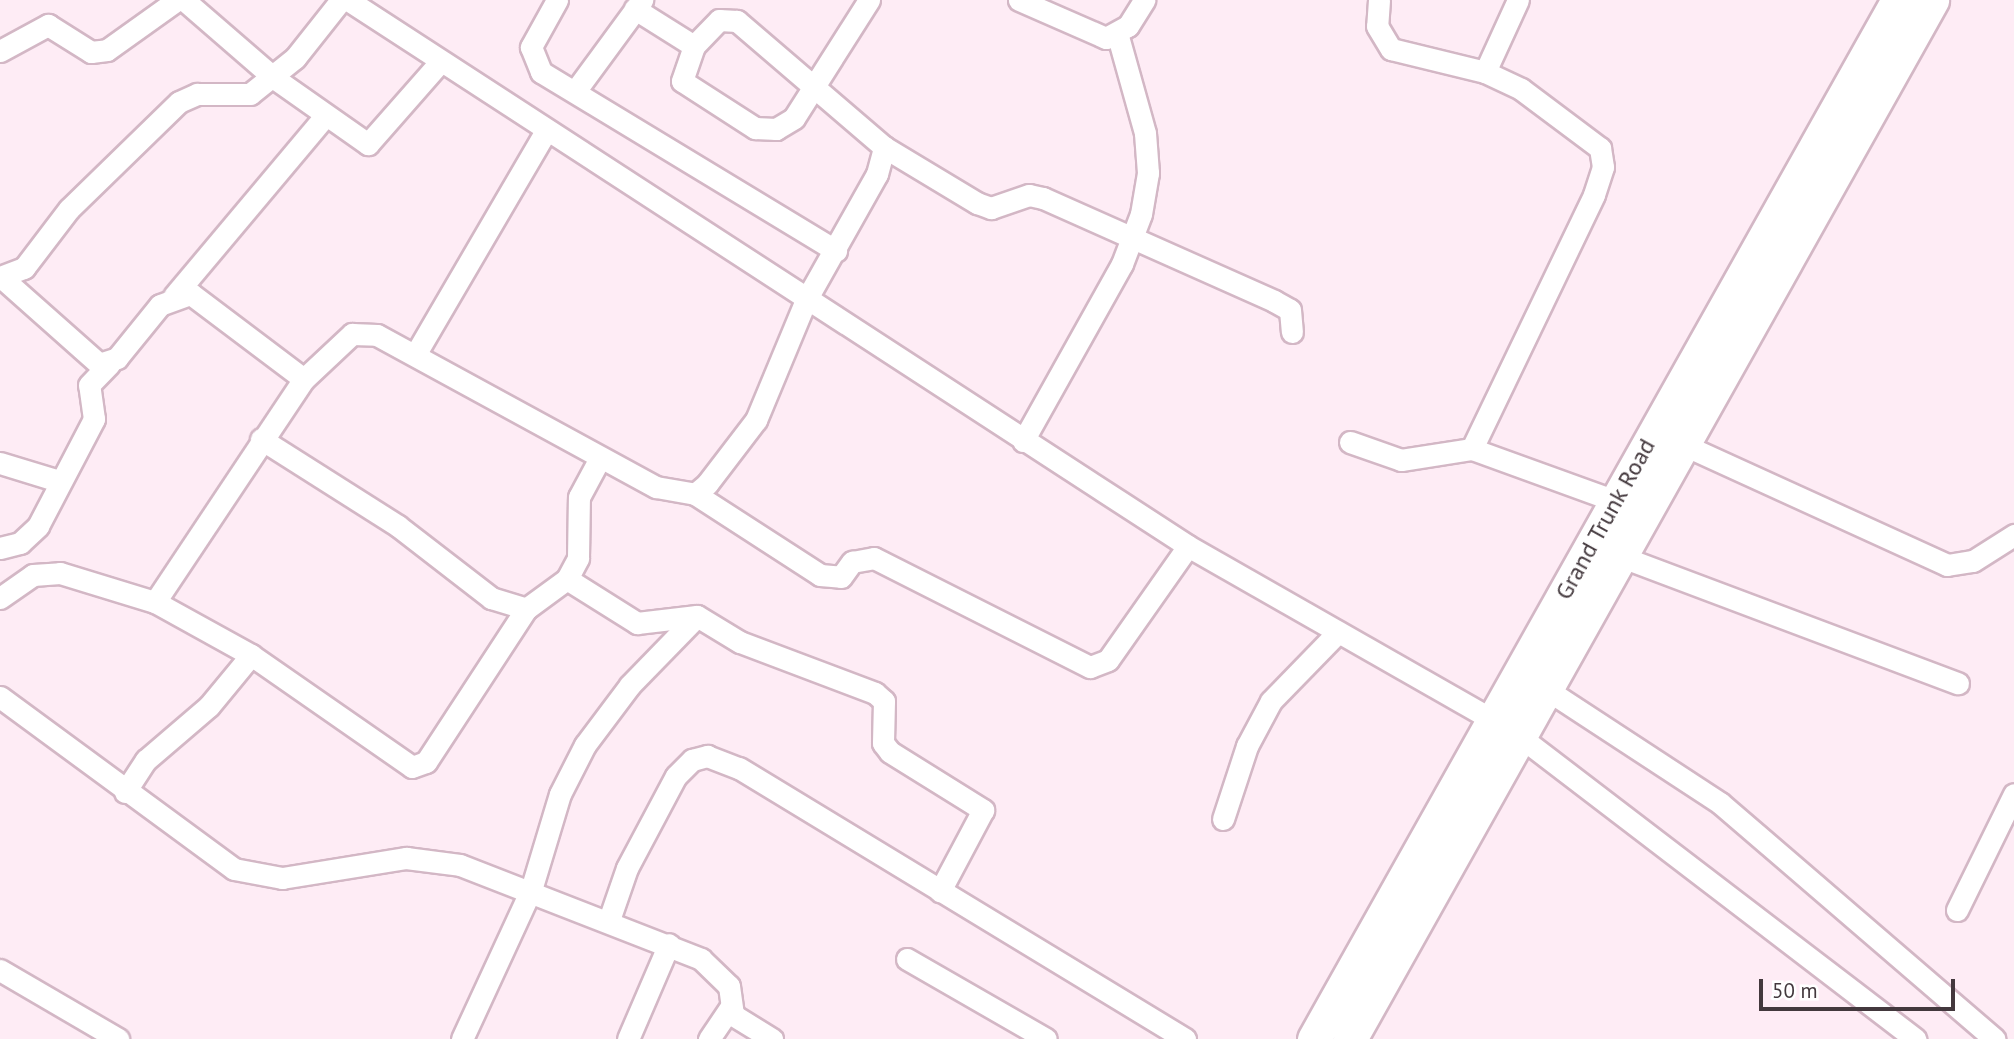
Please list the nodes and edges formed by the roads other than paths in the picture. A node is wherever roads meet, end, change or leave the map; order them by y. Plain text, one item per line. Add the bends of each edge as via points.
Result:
1 (177, 0) edge
2 (184, 0) edge
3 (341, 0) edge
4 (348, 0) edge
5 (557, 0) edge
6 (869, 0) edge
7 (1019, 0) edge
8 (1144, 0) edge
9 (1379, 0) edge
10 (1518, 0) edge
11 (1898, 0) edge
12 (1932, 0) edge
13 (638, 5) edge
14 (1118, 36) junction
15 (694, 46) junction
16 (0, 51) edge
17 (440, 62) junction
18 (1486, 72) junction
19 (274, 78) junction
20 (817, 87) junction
21 (576, 90) junction
22 (324, 117) junction
23 (547, 131) junction
24 (884, 147) junction
25 (1131, 241) junction
26 (829, 261) junction
27 (0, 277) edge
28 (174, 296) junction
29 (806, 300) junction
30 (1292, 332) dead end
31 (415, 355) junction
32 (109, 364) junction
33 (304, 379) junction
34 (261, 439) junction
35 (1023, 441) junction
36 (1350, 442) dead end
37 (1684, 445) junction
38 (1472, 449) junction
39 (600, 458) junction
40 (0, 463) edge
41 (59, 481) junction
42 (695, 494) junction
43 (1616, 501) junction
44 (2014, 534) edge
45 (1188, 546) junction
46 (0, 548) edge
47 (1622, 557) junction
48 (567, 579) junction
49 (0, 598) edge
50 (155, 602) junction
51 (526, 609) junction
52 (697, 616) junction
53 (1338, 632) junction
54 (251, 655) junction
55 (1958, 683) dead end
56 (1549, 691) junction
57 (0, 697) edge
58 (1493, 720) junction
59 (1523, 738) junction
60 (125, 792) junction
61 (2014, 794) edge
62 (1223, 819) dead end
63 (531, 890) junction
64 (940, 891) junction
65 (1957, 910) dead end
66 (609, 920) junction
67 (668, 944) junction
68 (907, 958) dead end
69 (0, 970) edge
70 (730, 1008) junction
71 (118, 1039) edge
72 (461, 1039) edge
73 (628, 1039) edge
74 (709, 1039) edge
75 (772, 1039) edge
76 (1046, 1039) edge
77 (1185, 1039) edge
78 (1314, 1039) edge
79 (1350, 1039) edge
80 (1915, 1039) edge
81 (1994, 1039) edge

1 - 16 street via 107,50 91,52 48,25
2 - 19 street
3 - 19 street
4 - 17 street
5 - 21 street via 531,47 533,62
6 - 20 street
7 - 14 street via 1089,33
8 - 14 street
9 - 18 street via 1377,26 1391,49
10 - 18 street
11 - 43 main road, Grand Trunk Road
12 - 37 main road, Grand Trunk Road
13 - 15 street
13 - 21 street
14 - 25 street via 1137,93 1148,173
15 - 20 street via 719,20 737,21
15 - 20 street via 682,81 755,128 776,129 794,118
17 - 22 street via 368,144
17 - 23 street
18 - 38 street via 1583,131 1600,148 1603,167
19 - 22 street
19 - 27 street via 250,94 197,94 179,102 69,209 24,268
20 - 24 street
21 - 26 street
22 - 28 street
23 - 29 street
23 - 31 street
24 - 25 street via 977,203 991,208 1029,195 1043,198
24 - 26 street
25 - 30 street via 1290,310
25 - 35 street
26 - 29 street
27 - 32 street via 89,358
28 - 32 street
28 - 33 street via 208,302
29 - 35 street
29 - 42 street via 756,420
31 - 33 street via 377,335 352,334
31 - 39 street
32 - 41 street via 89,385 94,419
33 - 34 street
34 - 50 street
34 - 51 street via 398,526 491,598
35 - 45 street
36 - 38 street via 1401,460
37 - 44 street via 1947,565 1973,561
37 - 47 main road, Grand Trunk Road
38 - 43 street
39 - 42 street via 656,487
39 - 48 street via 579,497 578,558
40 - 41 street
41 - 46 street via 30,537
42 - 45 street via 820,575 841,577 852,562 874,558 1090,667 1108,660
43 - 58 main road, Grand Trunk Road
45 - 53 street
47 - 55 street
47 - 56 main road, Grand Trunk Road
48 - 51 street
48 - 52 street via 637,623
49 - 50 street via 33,575 60,573
50 - 54 street
51 - 54 street via 445,736 426,762 412,767
52 - 63 street via 630,685 585,745 560,794
52 - 64 street via 740,642 875,693 884,701 883,743 890,752 979,803 981,819
53 - 58 street
53 - 62 street via 1271,701 1247,746
54 - 60 street via 202,714 146,760
56 - 59 main road, Grand Trunk Road
56 - 81 street via 1720,803
57 - 60 street
58 - 78 main road, Grand Trunk Road
59 - 79 main road, Grand Trunk Road
59 - 80 street
60 - 63 street via 234,869 258,877 407,858 460,865
61 - 65 street
63 - 66 street
63 - 72 street
64 - 66 street via 739,768 707,756 692,760 676,776 627,868
64 - 77 street
66 - 67 street
67 - 70 street via 723,976
67 - 73 street
68 - 76 street
69 - 71 street
70 - 74 street
70 - 75 street via 740,1022

